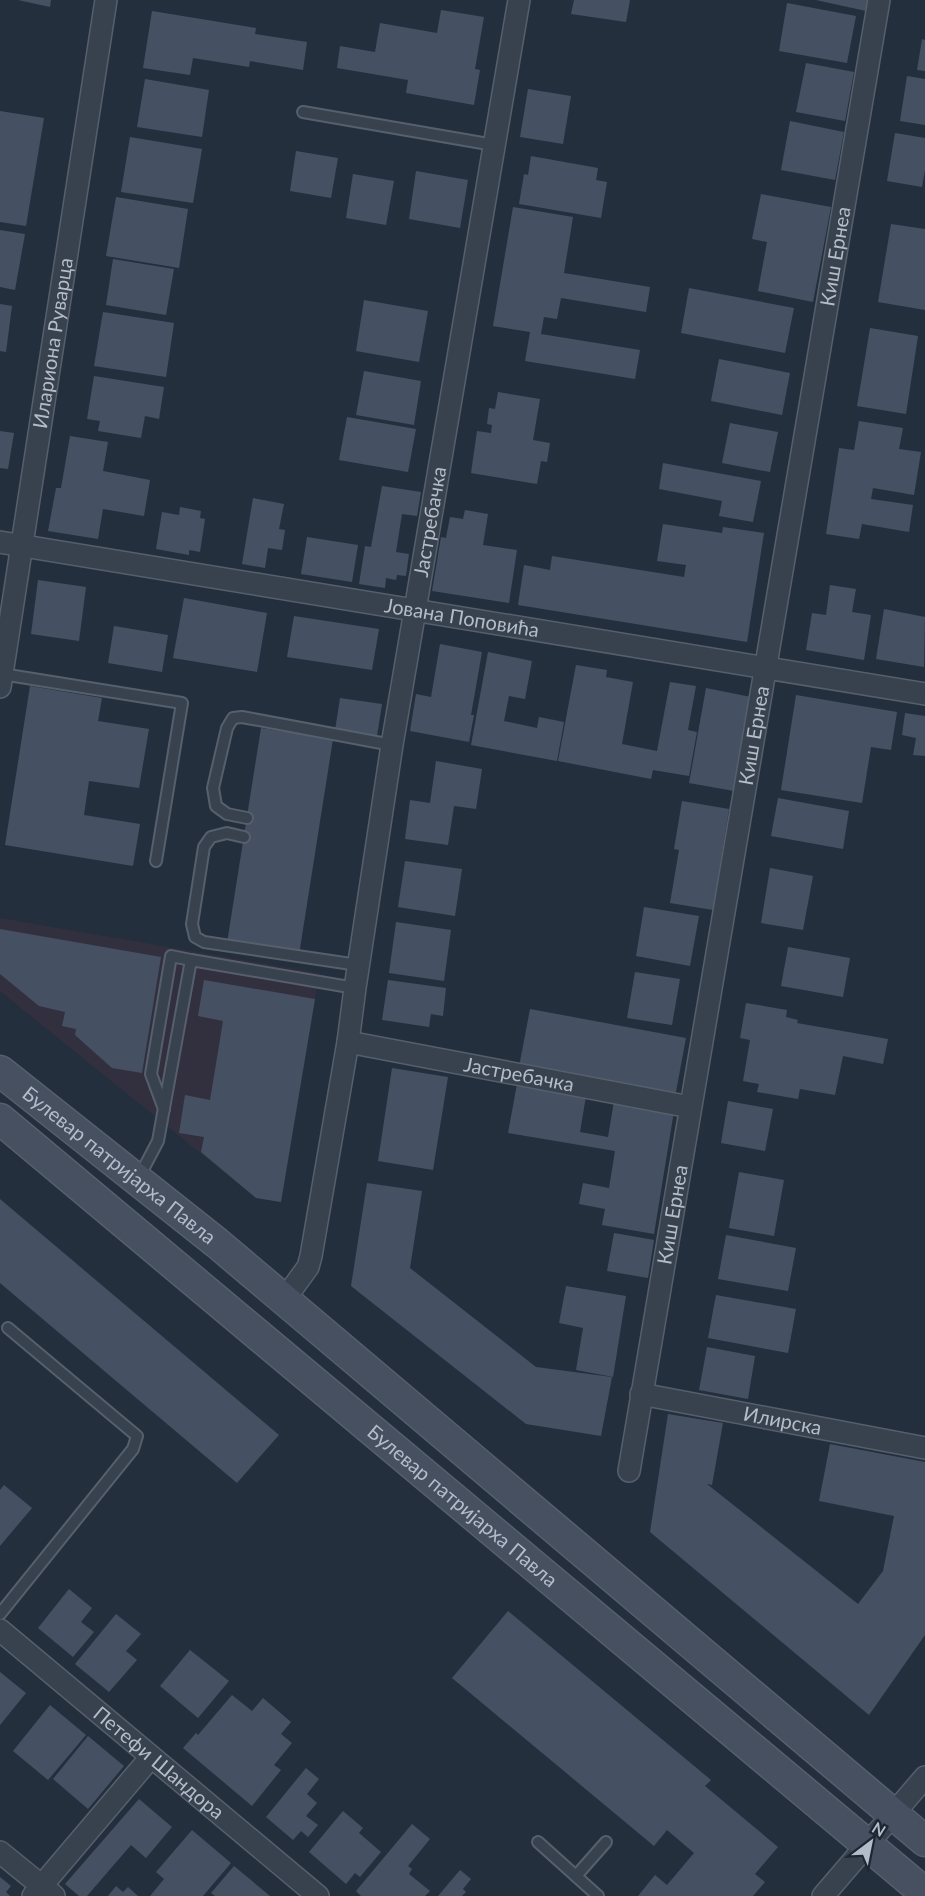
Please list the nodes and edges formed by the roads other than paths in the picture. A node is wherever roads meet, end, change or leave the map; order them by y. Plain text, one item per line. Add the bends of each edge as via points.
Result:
1 (106, 0) edge
2 (519, 0) edge
3 (879, 0) edge
4 (303, 112) dead end
5 (494, 145) junction
6 (0, 543) edge
7 (21, 547) junction
8 (414, 611) junction
9 (765, 667) junction
10 (1, 680) edge
11 (925, 694) edge
12 (392, 745) junction
13 (247, 818) dead end
14 (244, 837) dead end
15 (156, 861) dead end
16 (191, 960) junction
17 (358, 966) junction
18 (355, 988) junction
19 (348, 1042) junction
20 (0, 1071) edge
21 (690, 1107) junction
22 (164, 1110) junction
23 (0, 1119) edge
24 (137, 1180) junction
25 (284, 1300) junction
26 (8, 1328) dead end
27 (641, 1394) junction
28 (925, 1448) edge
29 (629, 1471) dead end
30 (0, 1614) edge
31 (0, 1630) edge
32 (151, 1757) junction
33 (925, 1777) edge
34 (893, 1815) junction
35 (925, 1841) edge
36 (538, 1842) dead end
37 (606, 1842) dead end
38 (867, 1845) junction
39 (0, 1852) edge
40 (576, 1876) junction
41 (43, 1893) edge
42 (925, 1893) edge
43 (318, 1896) edge
44 (598, 1896) edge
45 (823, 1896) edge

1 - 7 street, Илариона Руварца
2 - 5 street, Јастребачка
3 - 9 street, Киш Ернеа
4 - 5 lane
5 - 8 street, Јастребачка
6 - 7 street, Јована Поповића
7 - 8 street, Јована Поповића
7 - 10 street, Илариона Руварца
8 - 9 street, Јована Поповића
8 - 12 street, Јастребачка
9 - 11 street, Јована Поповића
9 - 21 street, Киш Ернеа
10 - 15 lane via 182,703
12 - 13 lane via 233,718 227,728 213,788 216,806 227,814
12 - 17 street, Јастребачка
14 - 17 lane via 227,833 211,837 204,847 192,924 195,937 204,942
16 - 18 lane
16 - 22 lane
16 - 22 lane via 171,956 151,1074
17 - 18 street, Јастребачка
18 - 19 street, Јастребачка
19 - 21 street, Јастребачка
19 - 25 street, Јастребачка via 311,1256 308,1267
20 - 24 main road, Булевар патријарха Павла
21 - 27 street, Киш Ернеа
22 - 24 lane via 158,1141
23 - 38 main road, Булевар патријарха Павла
24 - 25 main road, Булевар патријарха Павла
25 - 34 main road, Булевар патријарха Павла
26 - 30 lane via 136,1436 133,1449
27 - 28 street, Илирска
27 - 29 street, Киш Ернеа
31 - 32 street, Петефи Шандора
32 - 41 street
32 - 43 street, Петефи Шандора
33 - 34 street
34 - 35 main road, Булевар патријарха Павла
34 - 38 street
36 - 40 lane
37 - 40 lane
38 - 42 main road, Булевар патријарха Павла
38 - 45 street
39 - 41 street
40 - 44 lane

